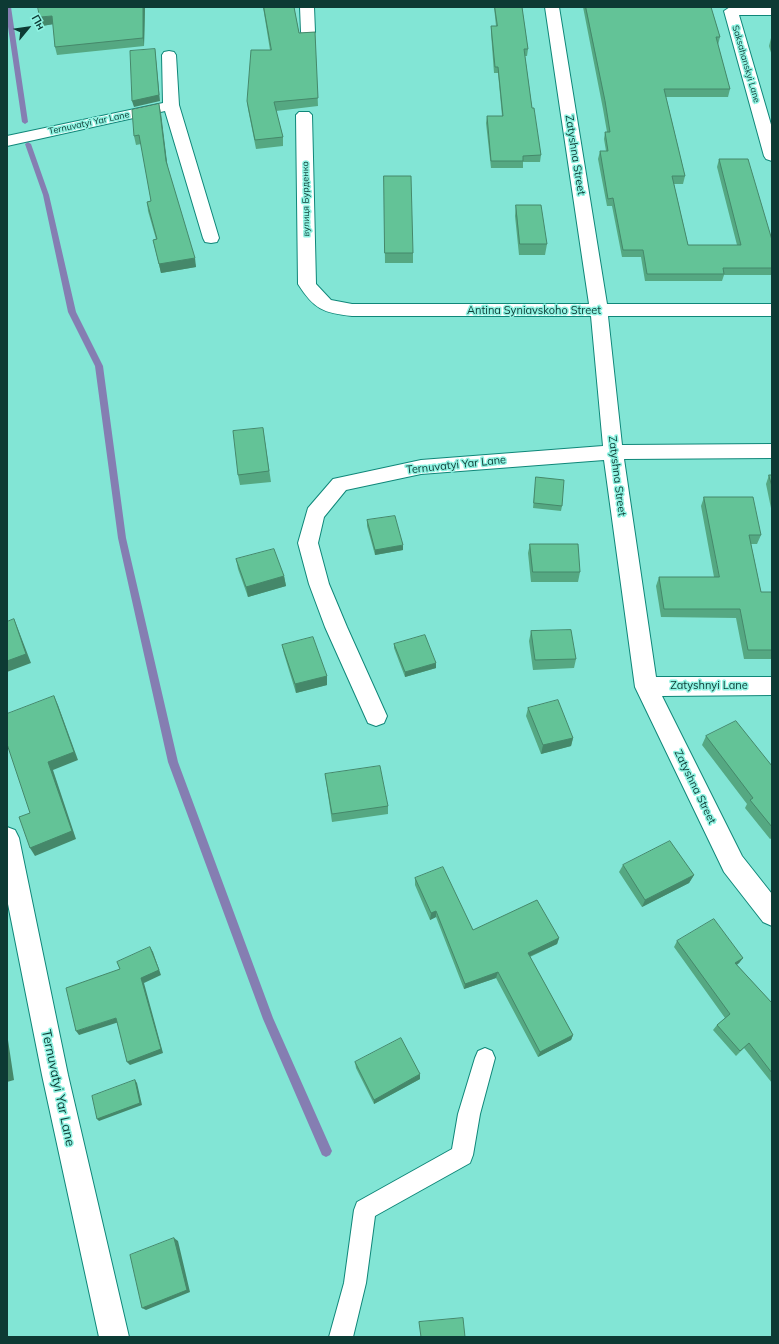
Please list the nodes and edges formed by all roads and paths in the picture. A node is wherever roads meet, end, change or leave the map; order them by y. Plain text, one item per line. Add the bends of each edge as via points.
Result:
1 (307, 7) edge
2 (552, 7) edge
3 (772, 11) edge
4 (308, 32) edge
5 (169, 56) dead end
6 (171, 105) junction
7 (304, 115) dead end
8 (7, 141) edge
9 (772, 156) edge
10 (211, 238) dead end
11 (307, 284) joint
12 (772, 310) edge
13 (599, 312) junction
14 (772, 450) edge
15 (613, 452) junction
16 (772, 686) edge
17 (646, 687) junction
18 (376, 716) dead end
19 (7, 838) edge
20 (772, 914) edge
21 (485, 1058) dead end
22 (114, 1337) edge
23 (341, 1337) edge

1 - 4 street
2 - 13 street, Zatyshna Street
3 - 9 street, Saksahanskyi Lane via 731,11
5 - 6 street
6 - 8 street, Ternuvatyi Yar Lane
6 - 10 street
7 - 11 street, вулиця Бурденко
11 - 13 street, Antina Syniavskoho Street via 316,297 329,307 352,310
12 - 13 street, Antina Syniavskoho Street
13 - 15 street, Zatyshna Street
14 - 15 street
15 - 17 street, Zatyshna Street
15 - 18 street, Ternuvatyi Yar Lane via 421,467 340,484 315,514 308,543 319,584 333,620
16 - 17 street, Zatyshnyi Lane
17 - 20 street, Zatyshna Street via 733,864
19 - 22 street, Ternuvatyi Yar Lane via 55,1075
21 - 23 lane via 469,1114 462,1155 365,1210 355,1283

